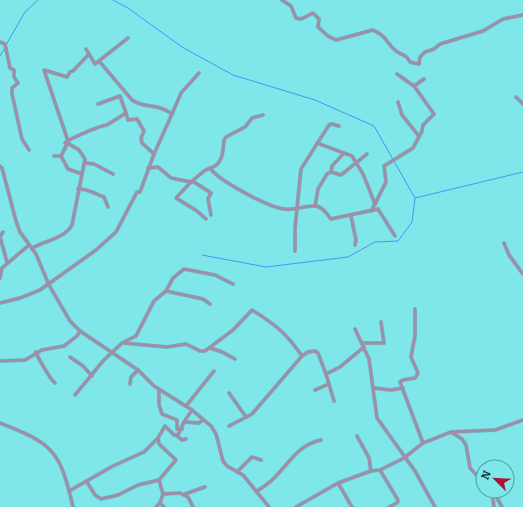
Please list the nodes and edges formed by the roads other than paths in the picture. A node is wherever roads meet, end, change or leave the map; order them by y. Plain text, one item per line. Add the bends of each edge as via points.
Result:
1 (282, 0) edge
2 (523, 15) edge
3 (128, 38) dead end
4 (0, 42) edge
5 (86, 49) dead end
6 (89, 54) junction
7 (100, 62) junction
8 (199, 73) dead end
9 (397, 74) dead end
10 (424, 79) dead end
11 (414, 86) junction
12 (516, 97) dead end
13 (398, 102) dead end
14 (98, 104) dead end
15 (523, 104) edge
16 (126, 113) junction
17 (172, 114) junction
18 (262, 115) dead end
19 (339, 126) dead end
20 (418, 135) junction
21 (68, 139) junction
22 (317, 143) junction
23 (29, 150) dead end
24 (344, 153) junction
25 (154, 154) junction
26 (367, 154) dead end
27 (54, 156) dead end
28 (61, 156) junction
29 (84, 163) junction
30 (357, 163) junction
31 (0, 166) edge
32 (148, 168) junction
33 (210, 168) junction
34 (330, 172) junction
35 (82, 174) junction
36 (113, 174) dead end
37 (191, 182) junction
38 (78, 189) junction
39 (376, 204) junction
40 (316, 206) junction
41 (108, 207) dead end
42 (298, 208) junction
43 (371, 211) junction
44 (211, 215) dead end
45 (351, 216) junction
46 (206, 219) dead end
47 (3, 232) dead end
48 (395, 236) dead end
49 (504, 243) dead end
50 (29, 245) junction
51 (355, 245) dead end
52 (32, 248) junction
53 (295, 251) dead end
54 (7, 262) junction
55 (523, 274) edge
56 (0, 278) edge
57 (233, 284) dead end
58 (49, 285) junction
59 (166, 291) junction
60 (0, 303) edge
61 (210, 304) dead end
62 (415, 309) dead end
63 (381, 322) dead end
64 (355, 329) dead end
65 (80, 331) junction
66 (122, 343) junction
67 (362, 343) junction
68 (364, 347) junction
69 (210, 348) junction
70 (36, 352) junction
71 (113, 353) junction
72 (302, 356) junction
73 (70, 357) dead end
74 (234, 359) dead end
75 (0, 361) edge
76 (138, 370) junction
77 (214, 371) dead end
78 (326, 374) junction
79 (92, 376) junction
80 (55, 383) dead end
81 (130, 384) dead end
82 (329, 384) junction
83 (374, 388) junction
84 (403, 388) junction
85 (159, 390) junction
86 (315, 390) dead end
87 (229, 393) dead end
88 (75, 395) dead end
89 (334, 401) dead end
90 (186, 406) junction
91 (192, 410) junction
92 (246, 416) junction
93 (204, 420) junction
94 (523, 420) edge
95 (184, 422) junction
96 (0, 423) edge
97 (229, 426) dead end
98 (182, 428) junction
99 (451, 432) junction
100 (176, 436) junction
101 (356, 436) dead end
102 (158, 438) junction
103 (186, 439) dead end
104 (321, 440) dead end
105 (423, 443) junction
106 (404, 458) junction
107 (261, 460) dead end
108 (371, 470) junction
109 (380, 470) junction
110 (237, 472) junction
111 (475, 473) edge
112 (159, 480) junction
113 (87, 482) junction
114 (338, 483) junction
115 (205, 487) dead end
116 (257, 491) junction
117 (69, 492) junction
118 (163, 494) junction
119 (185, 494) junction
120 (160, 503) junction
121 (73, 507) edge
122 (156, 507) edge
123 (164, 507) edge
124 (193, 507) edge
125 (269, 507) edge
126 (296, 507) edge
127 (352, 507) edge
128 (389, 507) edge
129 (435, 507) edge

1 - 2 street via 291,6 296,18 301,19 314,13 319,19 318,27 336,40 373,30 388,40 396,51 407,56 410,62 418,64 425,52 440,44 483,31 503,19
3 - 7 street
4 - 23 street via 5,44 10,68 14,70 14,77 18,83 12,88 12,94 22,139
5 - 6 street
6 - 7 street via 95,64
6 - 21 street via 67,78 44,70
7 - 17 street via 137,104 164,108
8 - 17 street via 181,93
9 - 11 street
10 - 11 street
11 - 20 street via 434,114 427,119
12 - 15 street
13 - 20 street via 402,115
14 - 16 street via 120,96
16 - 21 street via 107,125
16 - 25 street via 128,120 135,118 143,127 142,143
17 - 25 street
18 - 33 street via 252,118 245,127 226,137 220,162
19 - 22 street via 329,125
20 - 39 street via 409,152 384,166 386,182
21 - 28 street
21 - 29 street via 71,147 82,154
22 - 24 street
22 - 42 street via 301,169
24 - 30 street via 352,156
24 - 34 street
25 - 32 street
26 - 30 street
27 - 28 street
28 - 35 street via 68,168
29 - 35 street
29 - 36 street via 94,164
30 - 34 street via 341,175
30 - 39 street
31 - 50 street via 16,221
32 - 37 street via 162,168 171,178
32 - 58 street via 140,192 137,192 116,232
33 - 37 street
33 - 42 street via 232,186 272,205 285,209
34 - 40 street via 320,184
35 - 38 street
37 - 44 street via 211,193 208,199
37 - 46 street via 176,198
38 - 41 street via 86,189 104,197
38 - 52 street via 72,225 68,231
39 - 43 street
40 - 42 street
40 - 45 street via 326,211 331,219
42 - 53 street
43 - 45 street
43 - 48 street via 378,209
45 - 51 street
47 - 54 street via 1,240
49 - 55 street via 509,255
50 - 52 street
50 - 54 street
52 - 58 street
54 - 56 street via 2,268
57 - 59 street via 215,275 184,269 172,278
58 - 60 street via 20,298
58 - 65 street via 70,321
59 - 61 street via 203,299
59 - 66 street via 154,301 136,336
62 - 84 street via 415,336 411,358 418,373 415,378 401,380
63 - 67 street via 384,343
64 - 67 street
65 - 70 street via 64,346
65 - 71 street
66 - 69 street via 167,347 186,344 200,351
66 - 71 street
67 - 68 street
68 - 78 street via 340,367
68 - 83 street
69 - 72 street via 233,330 252,310 288,337
69 - 74 street
70 - 75 street via 25,360
70 - 80 street via 48,377
71 - 76 street
71 - 79 street
72 - 78 street via 308,352 316,352
72 - 92 street via 252,414
73 - 79 street
76 - 81 street via 131,377
76 - 85 street
77 - 90 street
78 - 82 street
79 - 88 street
82 - 86 street
82 - 89 street
83 - 84 street
83 - 106 street via 377,418
84 - 105 street
85 - 90 street
85 - 98 street via 162,414 177,420 177,429
87 - 92 street
90 - 91 street
91 - 93 street
91 - 95 street
92 - 97 street
93 - 95 street via 200,423
93 - 110 street via 216,434 223,461
94 - 99 street via 496,430
95 - 98 street
96 - 117 street via 30,435 53,451
98 - 100 street
99 - 105 street
99 - 111 street via 466,445 470,468
100 - 102 street via 165,426
100 - 103 street via 182,440
101 - 108 street via 369,458
102 - 112 street via 159,444 176,460
102 - 113 street via 144,452 112,466
104 - 116 street via 300,449 274,478
105 - 106 street
106 - 109 street
106 - 129 street via 415,471
107 - 110 street via 252,457
108 - 109 street
108 - 114 street
109 - 128 street via 398,500
110 - 116 street
112 - 113 street via 101,499 95,495
112 - 118 street
113 - 117 street
114 - 126 street
114 - 127 street
115 - 119 street
116 - 125 street
117 - 121 street
118 - 119 street
118 - 120 street
119 - 124 street
120 - 122 street
120 - 123 street

